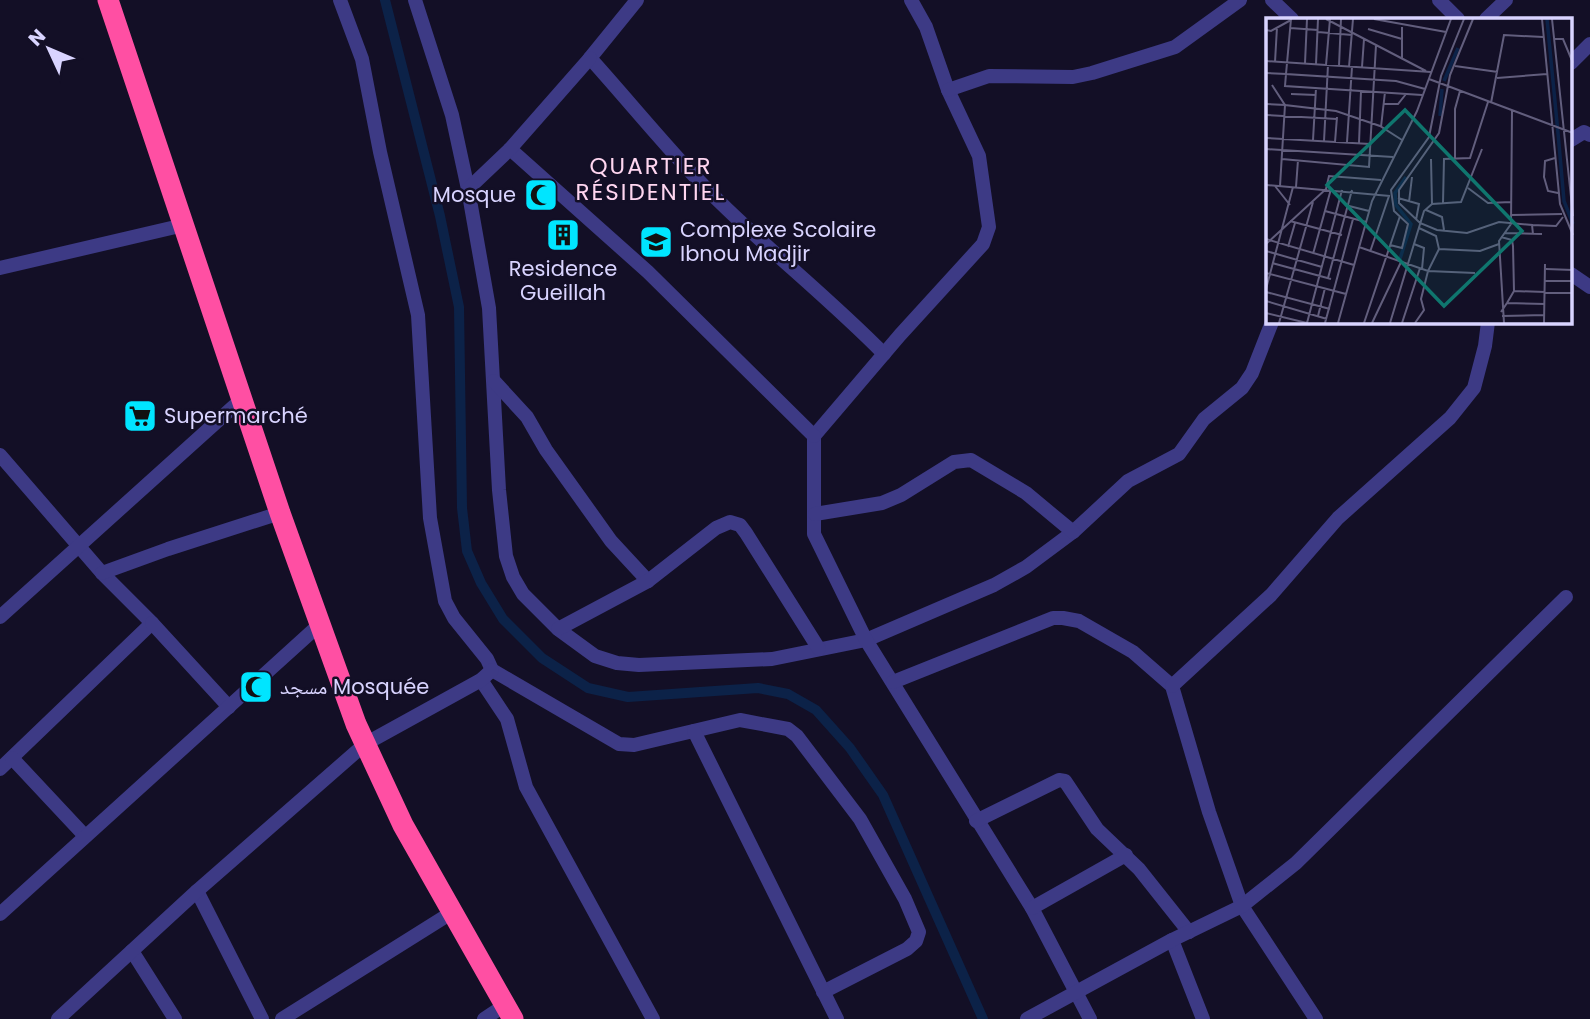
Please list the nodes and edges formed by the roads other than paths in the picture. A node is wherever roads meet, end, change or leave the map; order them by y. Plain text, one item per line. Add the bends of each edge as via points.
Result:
1 (108, 0) edge
2 (340, 0) edge
3 (415, 0) edge
4 (637, 0) edge
5 (911, 0) edge
6 (1240, 0) edge
7 (1272, 0) edge
8 (1439, 0) edge
9 (1506, 0) edge
10 (1291, 18) edge
11 (1457, 18) edge
12 (1487, 18) edge
13 (1590, 44) edge
14 (590, 58) junction
15 (1572, 62) edge
16 (948, 90) junction
17 (1590, 135) edge
18 (1572, 139) edge
19 (510, 149) junction
20 (468, 189) junction
21 (184, 225) junction
22 (0, 268) edge
23 (1572, 275) edge
24 (1590, 287) edge
25 (1271, 324) edge
26 (1489, 324) edge
27 (884, 354) junction
28 (494, 382) junction
29 (242, 399) junction
30 (814, 436) junction
31 (2, 461) edge
32 (281, 513) junction
33 (815, 514) junction
34 (1073, 532) junction
35 (80, 547) junction
36 (102, 573) junction
37 (648, 581) junction
38 (1566, 597) dead end
39 (0, 617) edge
40 (152, 623) junction
41 (319, 625) junction
42 (558, 629) junction
43 (866, 640) junction
44 (819, 649) junction
45 (486, 675) junction
46 (893, 682) junction
47 (1172, 686) junction
48 (229, 707) junction
49 (694, 731) junction
50 (365, 744) junction
51 (12, 758) junction
52 (0, 769) edge
53 (976, 821) junction
54 (85, 836) junction
55 (1126, 855) junction
56 (197, 891) junction
57 (1242, 906) junction
58 (1032, 908) junction
59 (451, 913) junction
60 (0, 914) edge
61 (1189, 932) junction
62 (1172, 940) junction
63 (132, 951) junction
64 (823, 992) junction
65 (1075, 992) junction
66 (509, 1012) edge
67 (58, 1019) edge
68 (175, 1019) edge
69 (262, 1019) edge
70 (282, 1019) edge
71 (484, 1019) edge
72 (653, 1019) edge
73 (837, 1019) edge
74 (1027, 1019) edge
75 (1090, 1019) edge
76 (1203, 1019) edge
77 (1316, 1019) edge

1 - 21 highway
2 - 45 street via 362,59 418,315 430,518 445,601 487,659
3 - 20 street via 452,115
4 - 14 street
5 - 16 street via 926,27
6 - 16 street via 1175,47 1092,73 989,76
7 - 10 street
8 - 11 street
9 - 12 street
13 - 15 street
14 - 19 street
14 - 27 street via 727,209
16 - 27 street via 979,156 989,227 983,244
17 - 18 street via 1584,132
19 - 20 street
19 - 30 street via 648,272
20 - 28 street via 489,308
21 - 22 street
21 - 29 highway
23 - 24 street
25 - 34 street via 1242,388 1204,419 1179,454 1118,488
26 - 47 street via 1474,388 1450,418 1338,518 1271,595
27 - 30 street
28 - 37 street via 527,417 611,541
28 - 42 street via 506,556 523,594
29 - 32 highway
29 - 35 street
30 - 33 street
31 - 35 street
32 - 36 street
32 - 41 highway
33 - 34 street via 883,503 954,462 971,460 1026,493
33 - 43 street via 814,534
34 - 43 street via 1026,568 994,585
35 - 36 street
35 - 39 street
36 - 40 street
37 - 42 street
37 - 44 street via 716,527 740,525
38 - 57 street via 1296,863
40 - 48 street
40 - 51 street
41 - 48 street
41 - 50 highway
42 - 44 street via 595,656 639,665 772,659
43 - 44 street
43 - 46 street
45 - 49 street via 626,746
45 - 50 street
45 - 72 street via 507,719 526,788
46 - 47 street via 1038,623 1063,618 1079,621 1133,652
46 - 53 street
47 - 57 street
48 - 54 street
49 - 64 street
49 - 64 street via 740,720 788,729 797,736 860,819 905,899 919,932 916,941
50 - 56 street
50 - 59 highway
51 - 52 street
51 - 54 street
53 - 55 street via 1065,781 1097,829
53 - 58 street
54 - 60 street
55 - 58 street
55 - 61 street
56 - 63 street
56 - 69 street
57 - 61 street
57 - 77 street
58 - 65 street
59 - 66 highway
59 - 70 street
61 - 62 street
62 - 65 street
62 - 76 street
63 - 67 street
63 - 68 street
64 - 73 street
65 - 74 street
65 - 75 street
66 - 71 street

